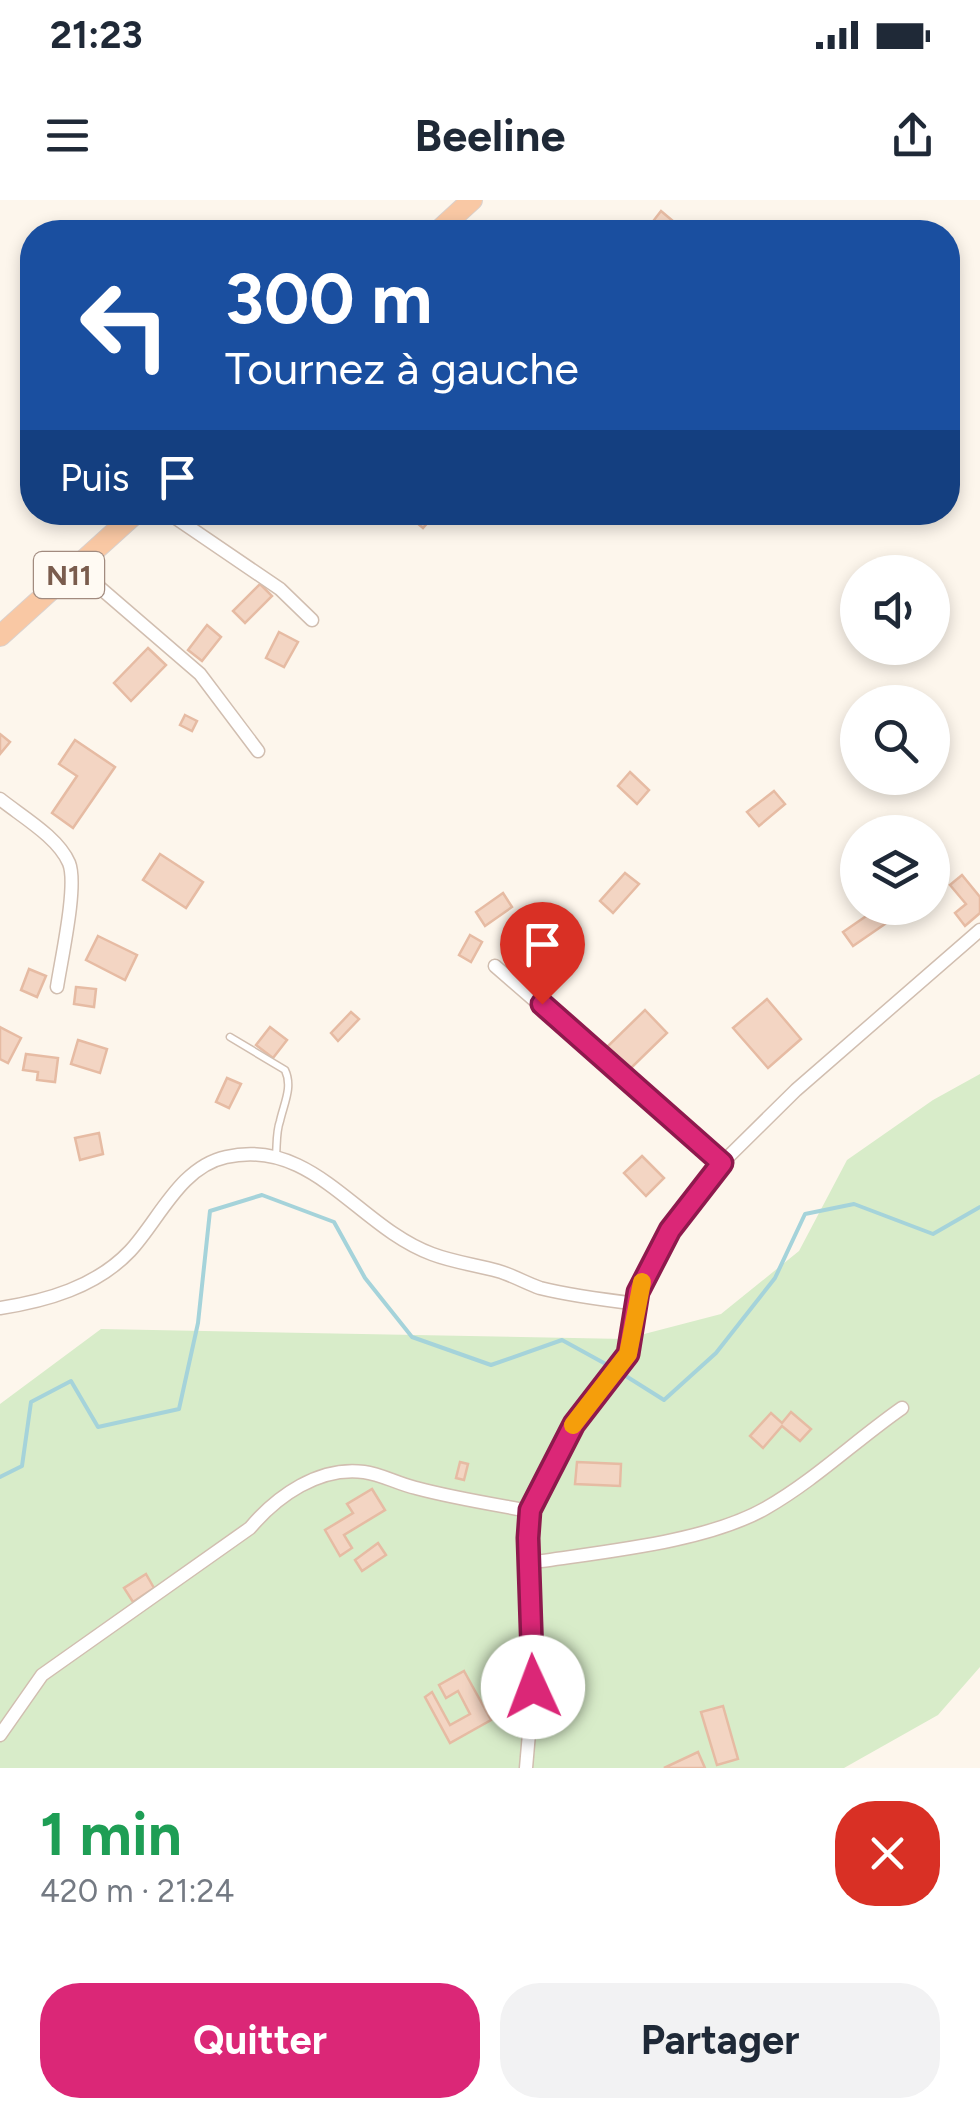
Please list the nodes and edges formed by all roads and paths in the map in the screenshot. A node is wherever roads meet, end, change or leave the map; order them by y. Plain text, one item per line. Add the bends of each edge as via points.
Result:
1 (472, 200) edge
2 (450, 220) edge
3 (124, 525) edge
4 (185, 525) edge
5 (78, 568) junction
6 (312, 620) dead end
7 (0, 636) edge
8 (258, 751) dead end
9 (0, 799) edge
10 (980, 930) edge
11 (495, 966) dead end
12 (58, 987) dead end
13 (230, 1037) dead end
14 (276, 1156) junction
15 (722, 1163) junction
16 (638, 1304) junction
17 (0, 1308) edge
18 (902, 1408) dead end
19 (530, 1510) junction
20 (529, 1563) junction
21 (0, 1734) edge
22 (526, 1768) edge

1 - 2 highway
3 - 5 highway, N11
4 - 6 street
5 - 7 highway, N11
5 - 8 street via 200,674
9 - 12 street via 68,860 72,878
10 - 15 street
11 - 15 street
13 - 14 lane via 289,1078
14 - 16 street via 334,1185 393,1236 429,1253 538,1287
14 - 17 street via 223,1157 174,1192 128,1254 95,1278 44,1301
15 - 16 street via 670,1230
16 - 19 street via 628,1354 574,1424
18 - 20 street via 811,1479 740,1519
19 - 20 street
19 - 21 street via 366,1472 336,1472 306,1484 273,1501 250,1528 42,1675
20 - 22 street via 533,1687

